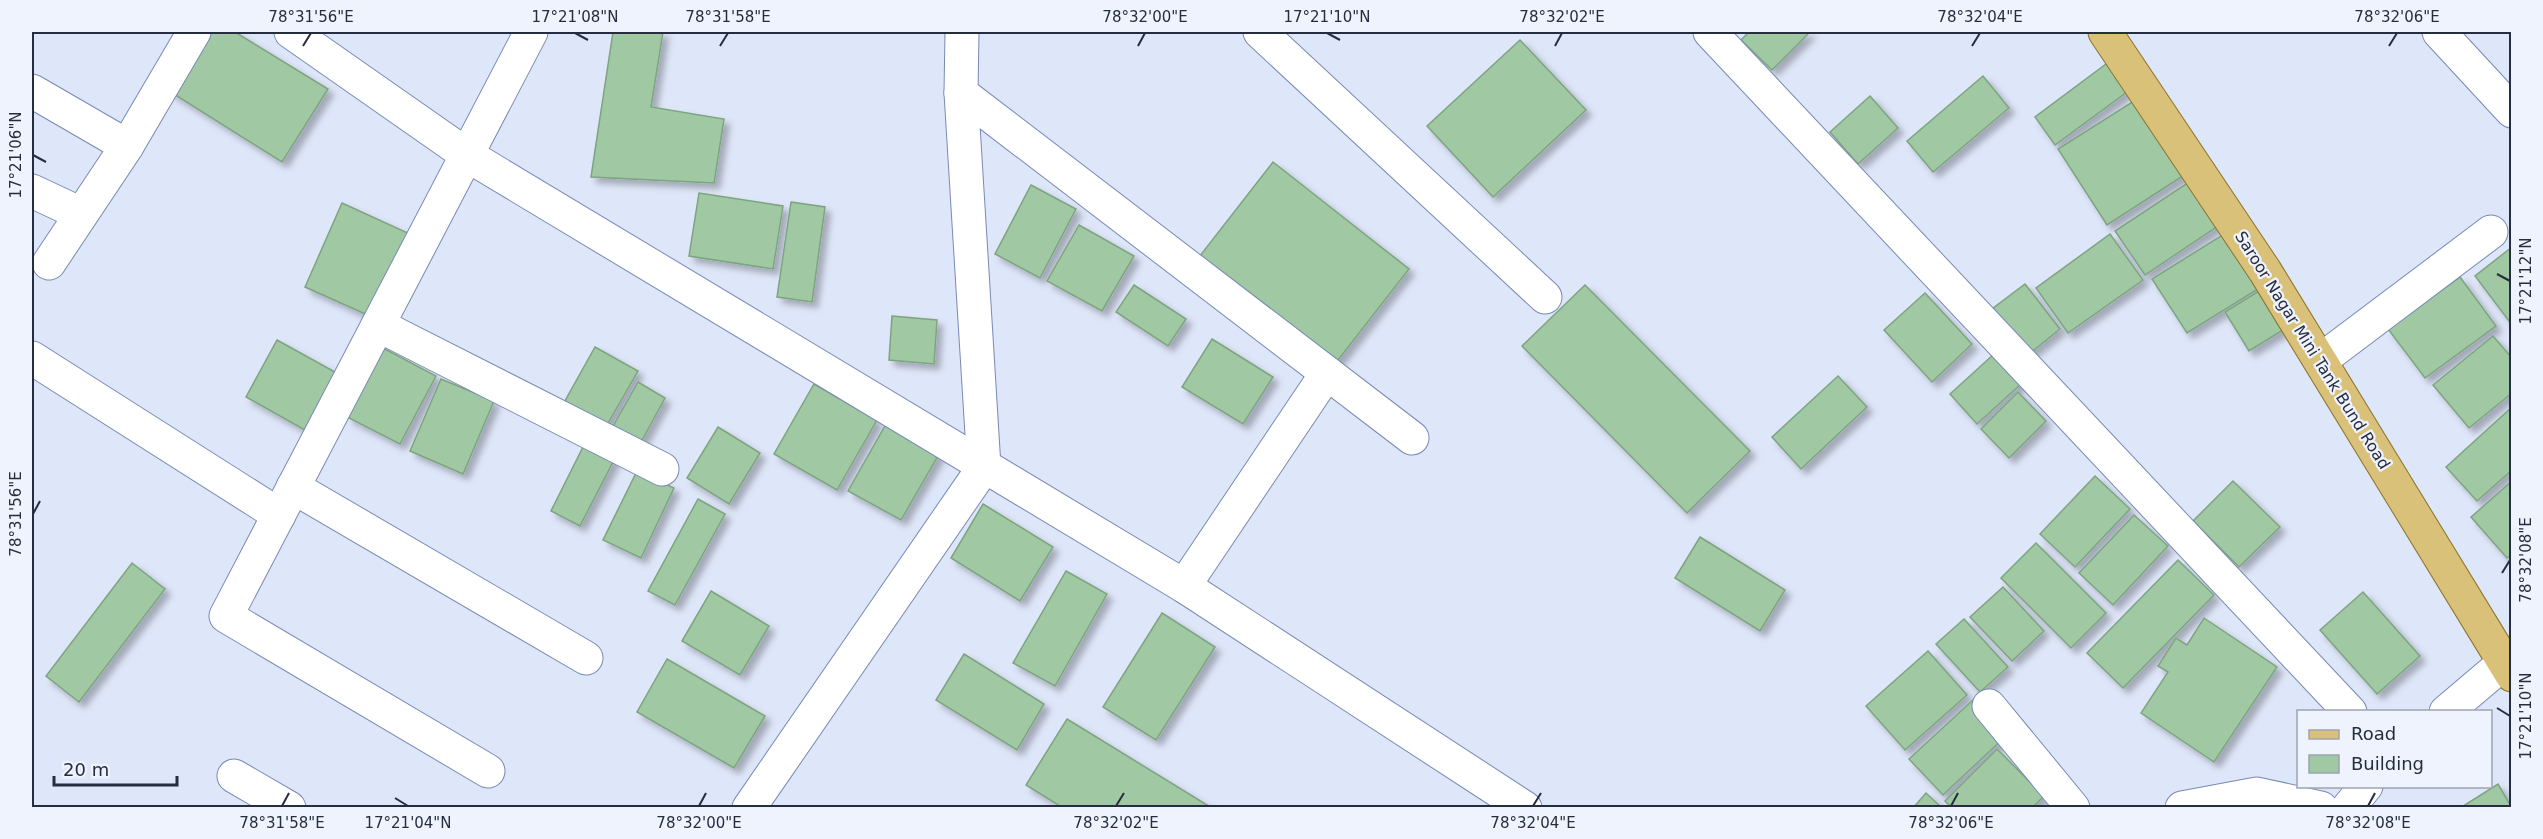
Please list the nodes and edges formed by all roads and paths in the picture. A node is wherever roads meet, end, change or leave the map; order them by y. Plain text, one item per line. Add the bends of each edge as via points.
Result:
1 (194, 32) edge
2 (291, 32) edge
3 (531, 32) edge
4 (962, 32) edge
5 (1260, 32) edge
6 (1710, 32) edge
7 (2105, 32) edge
8 (2439, 32) edge
9 (32, 90) edge
10 (961, 93) junction
11 (2511, 111) edge
12 (127, 146) junction
13 (467, 155) junction
14 (32, 191) edge
15 (81, 214) junction
16 (2491, 232) dead end
17 (50, 262) dead end
18 (1545, 297) dead end
19 (378, 325) junction
20 (32, 358) edge
21 (2321, 360) junction
22 (1327, 373) junction
23 (1412, 438) dead end
24 (984, 467) junction
25 (662, 469) dead end
26 (286, 501) junction
27 (1184, 586) junction
28 (586, 658) dead end
29 (2510, 665) edge
30 (1989, 706) dead end
31 (2349, 710) edge
32 (2447, 710) edge
33 (488, 771) dead end
34 (234, 776) dead end
35 (2364, 788) edge
36 (289, 807) edge
37 (749, 807) edge
38 (1525, 807) edge
39 (2073, 807) edge
40 (2182, 807) edge
41 (2321, 807) edge
42 (2348, 807) edge

1 - 12 street
2 - 13 street
3 - 13 street
4 - 10 street
5 - 18 street
6 - 31 street
7 - 21 main road, Saroor Nagar Mini Tank Bund Road
8 - 11 street
9 - 12 street
10 - 22 street
10 - 24 street
12 - 15 street
13 - 19 street
13 - 24 street
14 - 15 street
15 - 17 street
16 - 21 street
19 - 25 street
19 - 26 street
20 - 26 street
21 - 29 main road, Saroor Nagar Mini Tank Bund Road
22 - 23 street
22 - 27 street
24 - 27 street
24 - 37 street
26 - 28 street
26 - 33 street via 226,616
27 - 38 street
29 - 32 street
30 - 39 street
34 - 36 street
35 - 42 street
40 - 41 street via 2257,794

